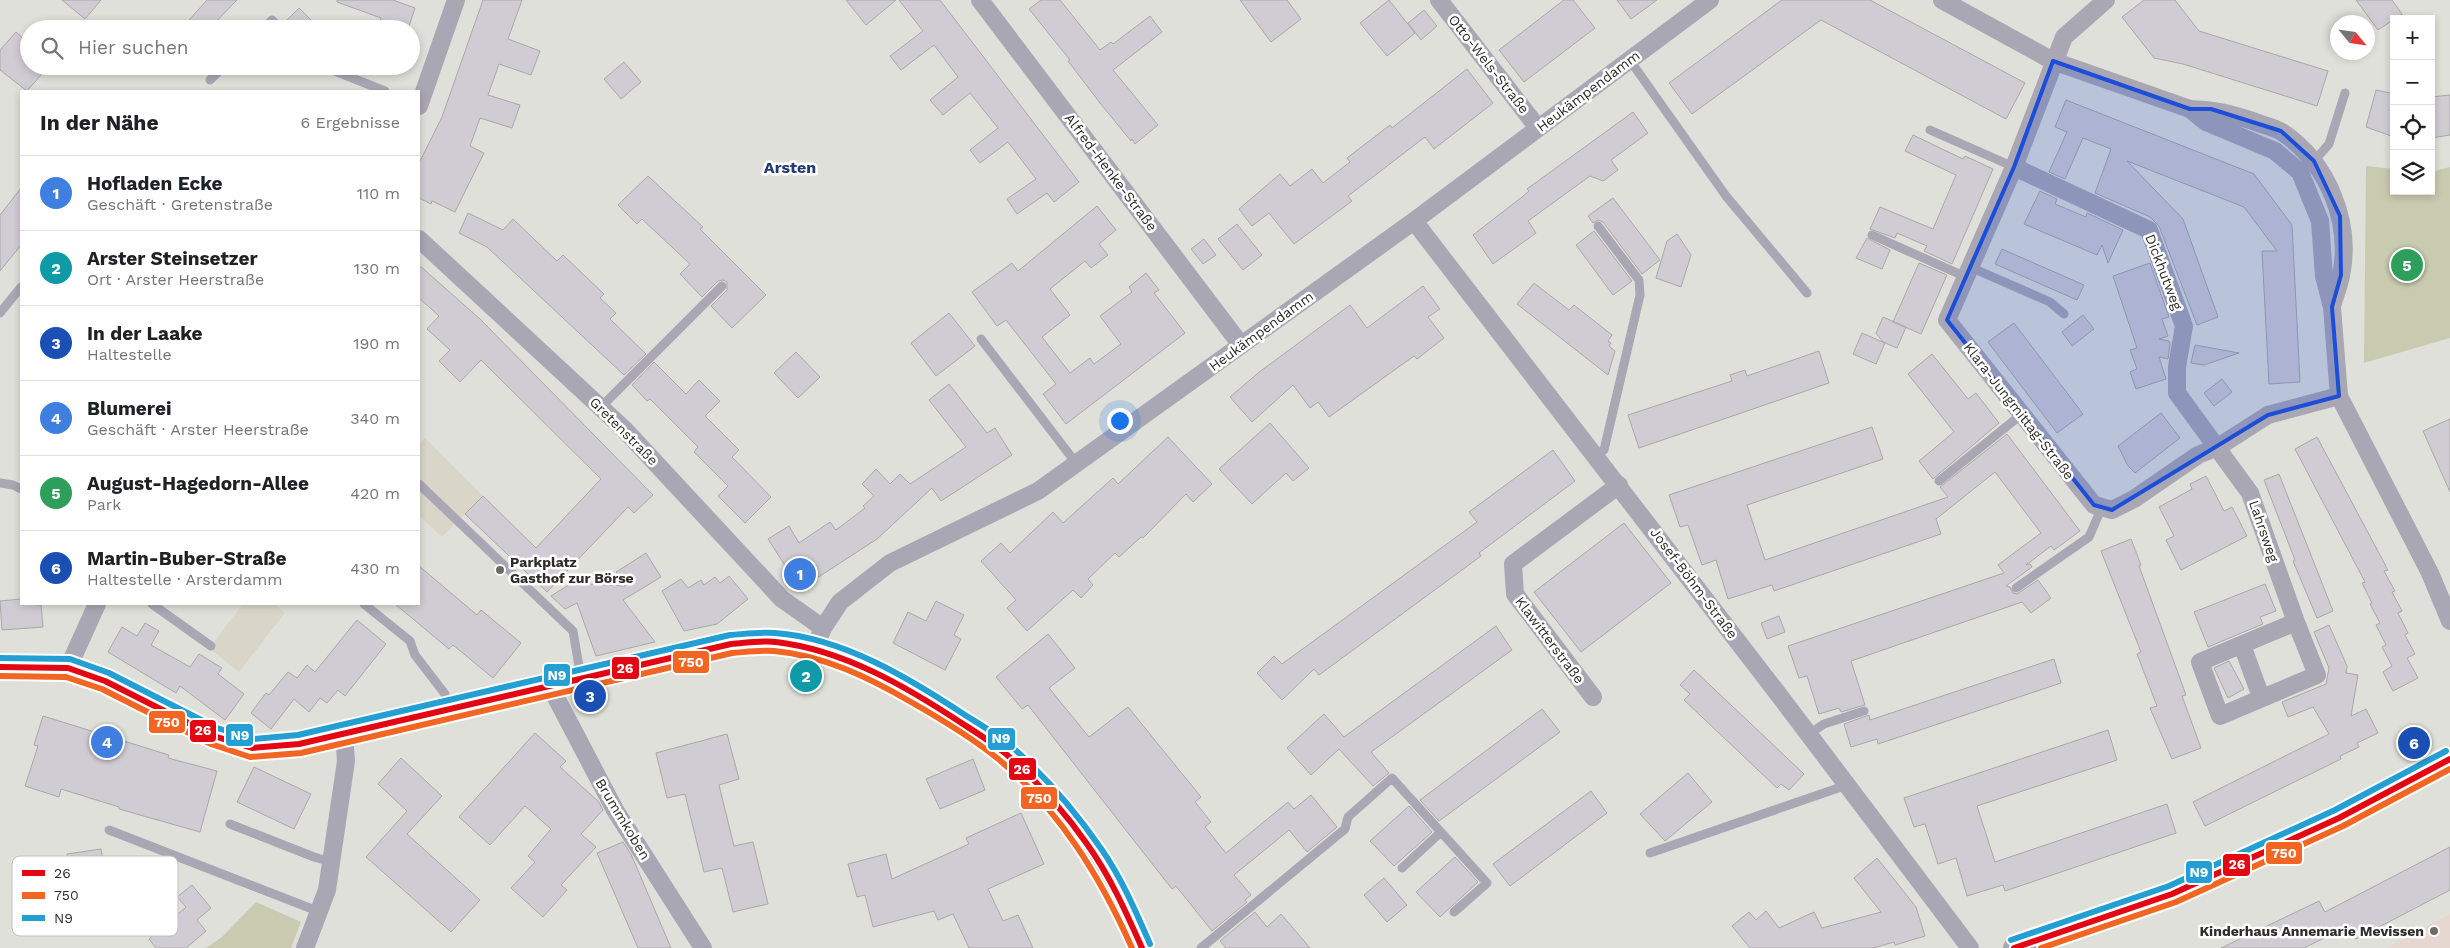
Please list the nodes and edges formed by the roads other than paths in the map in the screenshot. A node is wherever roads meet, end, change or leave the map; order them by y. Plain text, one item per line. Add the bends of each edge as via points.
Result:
1 (456, 0) edge
2 (980, 0) edge
3 (1439, 0) edge
4 (1710, 0) edge
5 (1942, 0) edge
6 (2106, 0) edge
7 (1629, 60) junction
8 (2053, 61) junction
9 (215, 75) edge
10 (345, 75) edge
11 (210, 80) dead end
12 (382, 90) edge
13 (2346, 93) dead end
14 (420, 102) edge
15 (2190, 109) junction
16 (1538, 128) junction
17 (1930, 130) dead end
18 (2314, 161) junction
19 (2014, 167) junction
20 (1414, 221) junction
21 (1598, 226) dead end
22 (1872, 235) dead end
23 (420, 240) edge
24 (1968, 272) junction
25 (722, 286) dead end
26 (20, 292) edge
27 (1807, 293) dead end
28 (2332, 307) junction
29 (0, 313) edge
30 (2064, 314) dead end
31 (981, 340) dead end
32 (1241, 345) junction
33 (2339, 396) junction
34 (601, 407) junction
35 (2022, 414) junction
36 (2218, 447) junction
37 (1595, 456) junction
38 (1076, 463) junction
39 (1939, 481) dead end
40 (0, 483) edge
41 (420, 485) edge
42 (1619, 485) junction
43 (20, 488) edge
44 (2102, 507) junction
45 (2016, 588) dead end
46 (97, 605) edge
47 (153, 605) edge
48 (365, 605) edge
49 (2450, 620) edge
50 (2296, 622) junction
51 (823, 628) junction
52 (2242, 645) junction
53 (211, 646) dead end
54 (814, 650) junction
55 (0, 668) edge
56 (68, 668) junction
57 (581, 678) junction
58 (550, 686) junction
59 (1592, 697) dead end
60 (2261, 697) junction
61 (447, 710) junction
62 (1864, 711) dead end
63 (344, 734) junction
64 (1809, 734) junction
65 (2450, 760) edge
66 (1847, 784) junction
67 (230, 824) dead end
68 (109, 830) dead end
69 (1441, 832) junction
70 (1650, 853) dead end
71 (176, 856) edge
72 (178, 857) edge
73 (331, 862) junction
74 (1402, 868) dead end
75 (321, 912) junction
76 (1454, 912) dead end
77 (305, 948) edge
78 (702, 948) edge
79 (1142, 948) edge
80 (1201, 948) edge
81 (1970, 948) edge
82 (2014, 948) edge

1 - 14 street
2 - 32 street, Alfred-Henke-Straße
3 - 16 street, Otto-Wels-Straße
4 - 7 street, Heukämpendamm
5 - 8 street
6 - 8 street, Klara-Jungmittag-Straße via 2064,37
7 - 16 street, Heukämpendamm
7 - 27 lane via 1726,196
8 - 15 street
8 - 19 street, Klara-Jungmittag-Straße
9 - 11 lane
10 - 12 lane
13 - 18 lane via 2329,144
15 - 18 street via 2211,109 2281,131
15 - 28 street via 2206,122 2275,151 2300,172 2320,221 2324,276
16 - 20 street, Heukämpendamm
17 - 19 lane
18 - 28 street via 2326,178 2340,216 2341,276
19 - 24 street, Klara-Jungmittag-Straße
19 - 36 street, Dickhutweg via 2149,230 2184,326 2177,367 2177,393
20 - 32 street, Heukämpendamm
20 - 37 street, Josef-Böhm-Straße
21 - 37 lane via 1639,280 1640,296 1604,450
22 - 24 lane
23 - 34 street, Gretenstraße
24 - 30 lane via 2050,302
24 - 35 street, Klara-Jungmittag-Straße via 1946,320
25 - 34 lane
26 - 29 lane
28 - 33 street
31 - 38 lane
32 - 38 street, Heukämpendamm
33 - 36 street via 2268,414
33 - 49 street via 2430,573
34 - 51 street, Gretenstraße via 782,599
35 - 39 lane
35 - 44 street, Klara-Jungmittag-Straße via 2094,505
36 - 44 street via 2198,455 2134,499 2112,510
36 - 50 street, Lahrsweg via 2250,493
37 - 42 street, Josef-Böhm-Straße
38 - 51 street, Heukämpendamm via 1038,491 890,563 840,602
40 - 43 lane
41 - 57 lane via 573,631
42 - 59 street, Klawitterstraße via 1513,564 1514,594
42 - 64 street, Josef-Böhm-Straße
44 - 45 lane via 2089,537
46 - 56 street
47 - 53 lane
48 - 61 lane via 410,641 415,655 445,694
50 - 52 street, Lahrsweg
50 - 60 street, Lahrsweg via 2317,675
51 - 54 street, Heukämpendamm
52 - 60 street
52 - 60 street, Lahrsweg via 2200,662 2220,716
54 - 57 street via 776,642 731,644
54 - 79 street via 901,687 942,710 1006,754 1088,845 1112,884
55 - 56 street
56 - 63 street via 105,682 214,736 252,748 299,744
57 - 58 street
58 - 61 street
58 - 78 street, Brummkoben via 615,810
61 - 63 street
62 - 64 lane via 1824,724
63 - 73 street via 346,761
64 - 66 street, Josef-Böhm-Straße
65 - 82 street via 2338,818 2172,894
66 - 70 lane
66 - 81 street, Josef-Böhm-Straße
67 - 73 lane
68 - 71 lane
69 - 74 lane
69 - 76 lane via 1487,883
69 - 80 lane via 1392,778 1348,817 1345,828
72 - 75 lane
73 - 75 street
75 - 77 street

